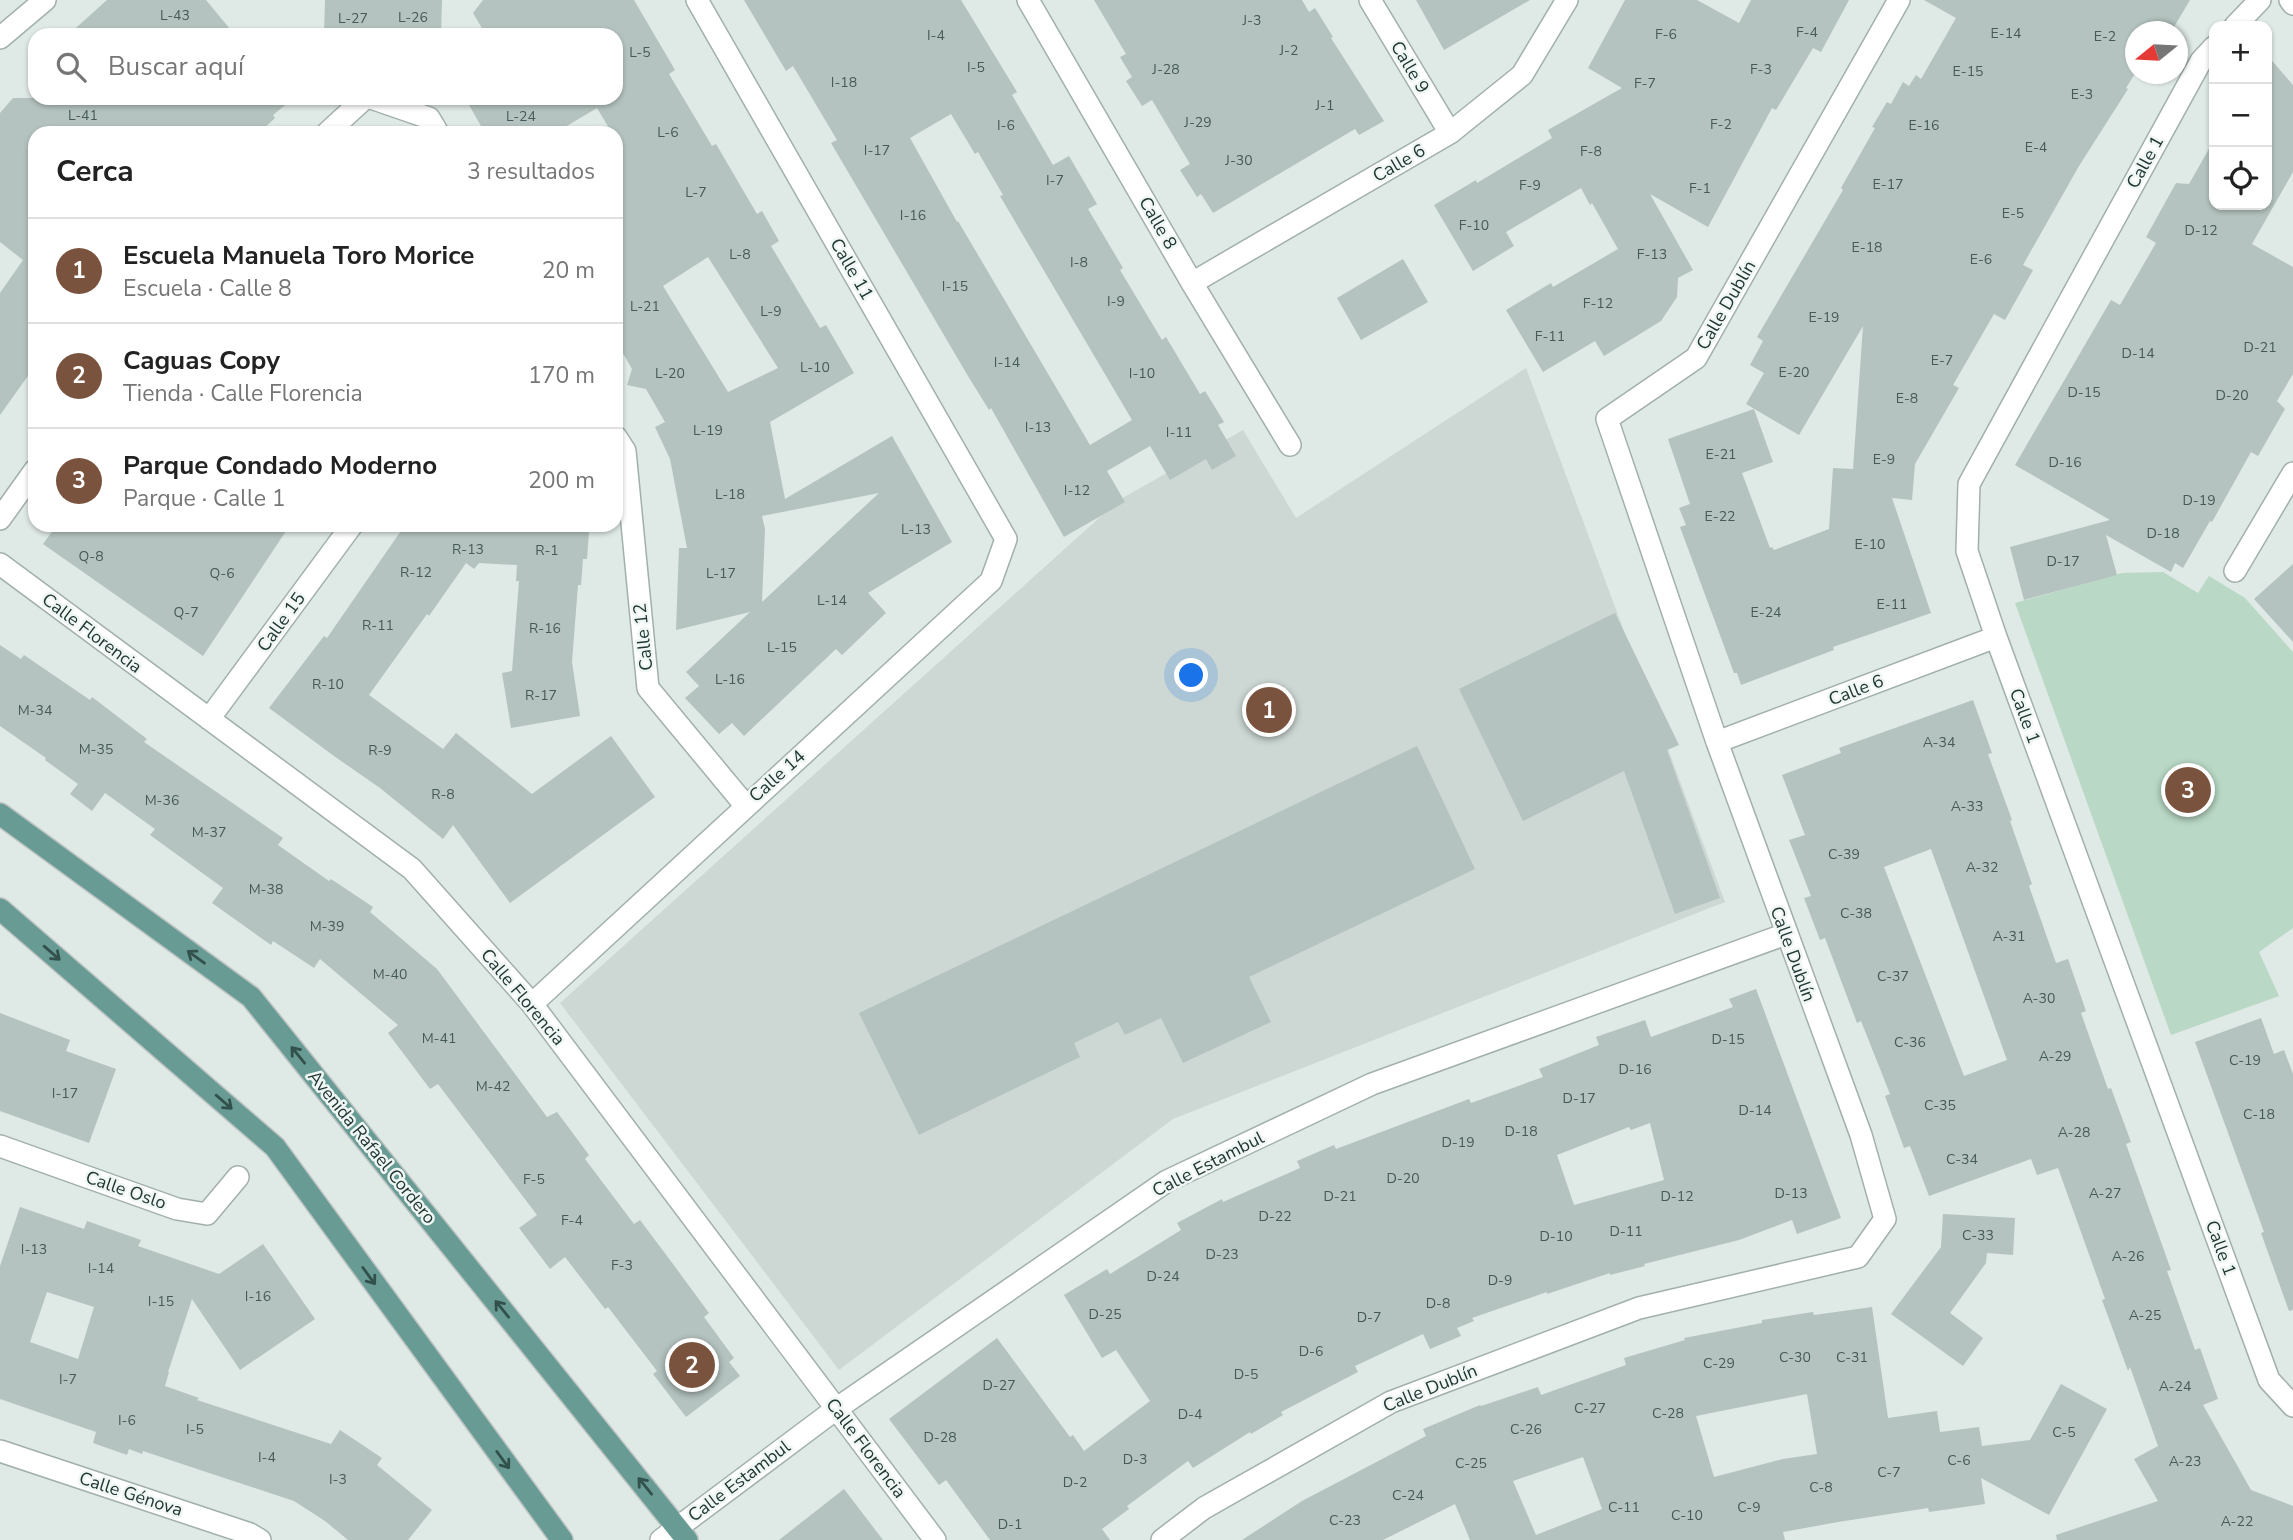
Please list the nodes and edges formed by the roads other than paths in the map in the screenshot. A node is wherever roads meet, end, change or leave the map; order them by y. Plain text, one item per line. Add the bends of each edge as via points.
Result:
1 (45, 0) edge
2 (697, 0) edge
3 (1028, 0) edge
4 (1370, 0) edge
5 (1567, 0) edge
6 (1899, 0) edge
7 (2260, 0) edge
8 (2240, 21) edge
9 (0, 38) edge
10 (2209, 52) edge
11 (357, 105) edge
12 (391, 105) edge
13 (335, 126) edge
14 (434, 126) edge
15 (1450, 133) junction
16 (1192, 283) junction
17 (1290, 445) dead end
18 (623, 448) edge
19 (2293, 473) edge
20 (28, 480) edge
21 (0, 519) edge
22 (347, 532) edge
23 (1006, 539) joint
24 (0, 564) edge
25 (2235, 571) dead end
26 (1996, 637) junction
27 (209, 719) junction
28 (1717, 742) junction
29 (745, 805) junction
30 (0, 814) edge
31 (0, 909) edge
32 (1786, 934) junction
33 (531, 1004) junction
34 (0, 1146) edge
35 (238, 1177) dead end
36 (2293, 1406) edge
37 (836, 1409) junction
38 (0, 1451) edge
39 (675, 1536) edge
40 (260, 1540) edge
41 (562, 1540) edge
42 (935, 1540) edge
43 (1162, 1540) edge

1 - 9 street
2 - 23 street, Calle 11
3 - 16 street, Calle 8
4 - 15 street, Calle 9
5 - 15 street, Calle 6 via 1522,75
6 - 28 street, Calle Dublín via 1696,358 1607,419
7 - 8 street
10 - 26 street, Calle 1 via 1969,484 1968,551
11 - 13 street
12 - 14 street via 429,118
15 - 16 street, Calle 6
16 - 17 street, Calle 8
18 - 29 street, Calle 12 via 648,688
19 - 25 street
20 - 21 street
22 - 27 street, Calle 15
23 - 29 street, Calle 14 via 991,581
24 - 27 street, Calle Florencia
26 - 28 street, Calle 6
26 - 36 street, Calle 1 via 2269,1380
27 - 33 street, Calle Florencia via 412,869
28 - 32 street, Calle Dublín
29 - 33 street, Calle 14
39 -> 30 main road, Avenida Rafael Cordero via 251,997
31 -> 41 main road via 275,1147
32 - 37 street, Calle Estambul via 1372,1084 1167,1181
32 - 43 street, Calle Dublín via 1861,1136 1885,1219 1858,1258 1639,1308 1391,1402 1204,1508
33 - 37 street, Calle Florencia
34 - 35 street, Calle Oslo via 177,1209 206,1214
37 - 39 street, Calle Estambul
37 - 42 street, Calle Florencia
38 - 40 street, Calle Génova

